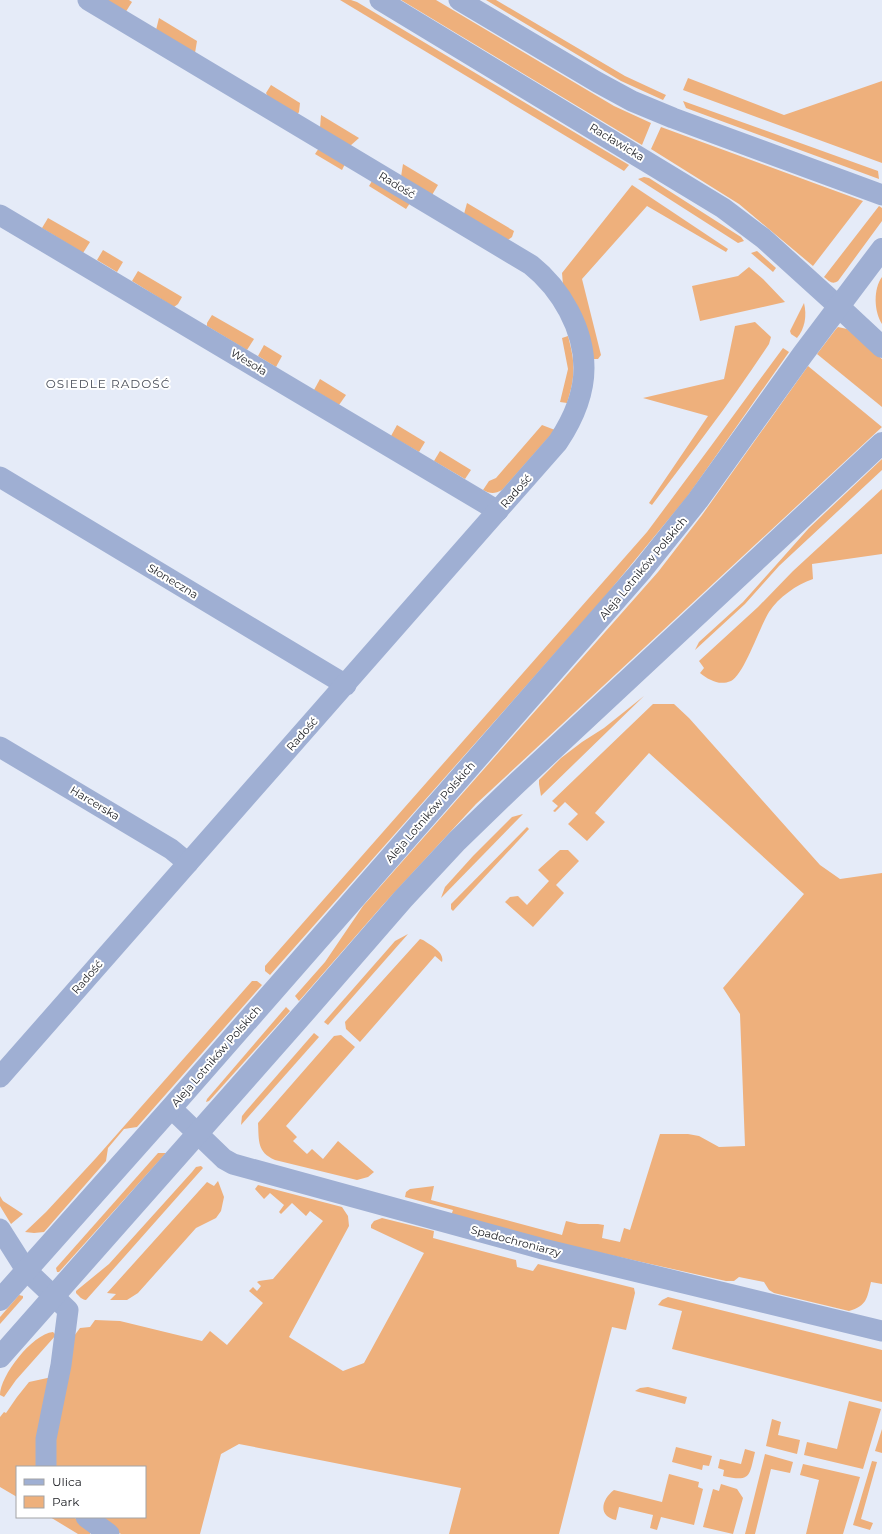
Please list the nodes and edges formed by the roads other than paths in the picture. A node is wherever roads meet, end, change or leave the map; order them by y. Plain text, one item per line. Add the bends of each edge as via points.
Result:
1 (88, 0) edge
2 (380, 0) edge
3 (459, 0) edge
4 (882, 195) edge
5 (0, 215) edge
6 (882, 249) edge
7 (838, 306) junction
8 (882, 347) edge
9 (882, 443) edge
10 (0, 477) edge
11 (498, 510) junction
12 (346, 685) junction
13 (0, 747) edge
14 (188, 863) junction
15 (0, 1077) edge
16 (171, 1108) junction
17 (198, 1133) junction
18 (0, 1229) edge
19 (26, 1270) junction
20 (53, 1297) junction
21 (0, 1300) edge
22 (882, 1331) edge
23 (0, 1357) edge
24 (46, 1466) edge
25 (87, 1518) edge
26 (109, 1534) edge

1 - 11 street, Radość via 524,260 554,288 571,317 581,345 584,368 581,392 568,426 558,442
2 - 7 street, Racławicka via 724,208 763,238
3 - 4 street via 632,101
5 - 11 street, Wesoła
6 - 7 street, Aleja Lotników Polskich
7 - 8 street
7 - 16 street, Aleja Lotników Polskich via 698,500 642,570
9 - 17 street via 468,830 367,940
10 - 12 street, Słoneczna
11 - 12 street, Radość
12 - 14 street, Radość
13 - 14 street, Harcerska via 172,849
14 - 15 street, Radość
16 - 17 street, Spadochroniarzy
16 - 19 street, Aleja Lotników Polskich
17 - 20 street
17 - 22 street, Spadochroniarzy via 224,1159 233,1164 543,1249
18 - 19 street
19 - 20 street
19 - 21 street, Aleja Lotników Polskich
20 - 23 street
20 - 24 street via 68,1310 61,1364 46,1439
25 - 26 street

